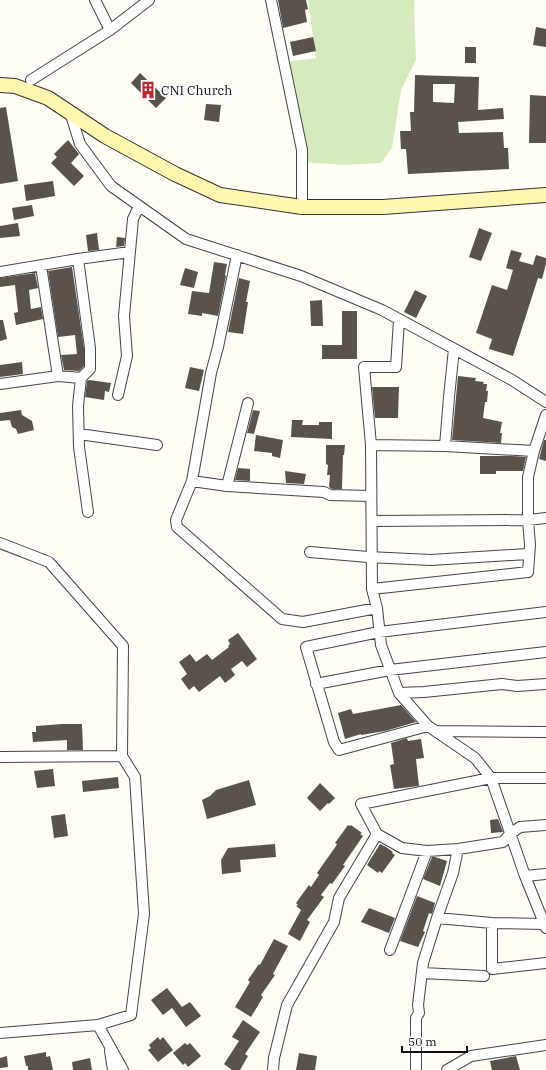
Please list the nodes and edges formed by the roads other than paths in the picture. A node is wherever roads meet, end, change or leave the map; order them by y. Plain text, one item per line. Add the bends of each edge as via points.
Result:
1 (94, 0) edge
2 (149, 0) edge
3 (271, 0) edge
4 (110, 30) junction
5 (31, 80) dead end
6 (0, 85) edge
7 (70, 112) junction
8 (546, 195) edge
9 (139, 206) junction
10 (302, 207) junction
11 (130, 252) junction
12 (236, 255) junction
13 (78, 259) junction
14 (41, 266) junction
15 (0, 272) edge
16 (399, 320) junction
17 (454, 349) junction
18 (58, 376) junction
19 (80, 378) junction
20 (0, 384) edge
21 (118, 395) dead end
22 (546, 402) edge
23 (248, 403) dead end
24 (546, 415) edge
25 (79, 434) junction
26 (158, 445) dead end
27 (371, 445) junction
28 (445, 446) junction
29 (534, 452) junction
30 (192, 481) junction
31 (227, 486) junction
32 (372, 496) junction
33 (88, 512) dead end
34 (546, 518) edge
35 (528, 520) junction
36 (372, 521) junction
37 (0, 543) edge
38 (310, 552) dead end
39 (528, 554) junction
40 (372, 557) junction
41 (372, 589) junction
42 (377, 608) junction
43 (546, 612) edge
44 (379, 632) junction
45 (546, 652) edge
46 (390, 670) junction
47 (316, 684) junction
48 (546, 684) edge
49 (399, 692) junction
50 (432, 728) junction
51 (546, 732) edge
52 (122, 756) junction
53 (0, 757) edge
54 (491, 778) junction
55 (546, 778) edge
56 (546, 825) edge
57 (377, 834) junction
58 (510, 834) junction
59 (458, 849) junction
60 (427, 851) junction
61 (546, 874) edge
62 (525, 876) junction
63 (437, 918) junction
64 (492, 923) junction
65 (545, 926) edge
66 (390, 950) dead end
67 (546, 963) edge
68 (422, 973) junction
69 (484, 976) dead end
70 (98, 1025) junction
71 (0, 1033) edge
72 (109, 1043) junction
73 (546, 1046) edge
74 (113, 1070) edge
75 (123, 1070) edge
76 (272, 1070) edge
77 (416, 1070) edge
78 (447, 1070) edge

1 - 4 street
2 - 4 street
3 - 10 street via 302,150
4 - 5 street
6 - 7 main road via 15,86 48,98
7 - 9 street via 80,144 111,186
7 - 10 main road via 105,136 220,195
8 - 10 main road via 383,207
9 - 11 street via 133,220
9 - 12 street via 186,239
11 - 13 street
11 - 21 street via 124,316 127,356
12 - 16 street via 301,276 382,310
12 - 30 street
13 - 14 street
13 - 19 street via 90,348 90,369
14 - 15 street
14 - 18 street
16 - 17 street
16 - 27 street via 396,368 364,367
17 - 22 street via 512,380
17 - 28 street
18 - 19 street
18 - 20 street
19 - 25 street
23 - 31 street
24 - 29 street
25 - 26 street
25 - 33 street
27 - 28 street
27 - 32 street
28 - 29 street
29 - 35 street via 528,477
30 - 31 street
30 - 42 street via 176,520 177,526 282,619 303,622
31 - 32 street
32 - 36 street
34 - 35 street
35 - 36 street
35 - 39 street
36 - 40 street
37 - 52 street via 49,562 123,646
38 - 40 street
39 - 40 street via 431,560
39 - 41 street via 528,572
40 - 41 street
41 - 42 street
42 - 44 street
43 - 44 street
44 - 46 street
44 - 47 street via 306,647
45 - 46 street
46 - 47 street
46 - 49 street
47 - 50 street via 334,742 339,750
48 - 49 street via 502,684
49 - 50 street
50 - 51 street
50 - 54 street via 475,758
52 - 53 street
52 - 70 street via 135,777 144,914 131,1015
54 - 55 street
54 - 57 street via 361,804
54 - 58 street
56 - 58 street via 520,827
57 - 60 street via 402,848
57 - 76 street via 339,898 334,922 287,1005
58 - 59 street via 503,842
58 - 62 street
59 - 60 street
59 - 63 street via 453,873
60 - 66 street
61 - 62 street
62 - 65 street
63 - 64 street
63 - 68 street
64 - 65 street
64 - 67 street via 492,969
68 - 69 street
68 - 77 street via 419,1013 416,1018
70 - 71 street
70 - 72 street
72 - 74 street
72 - 75 street
73 - 78 street via 471,1056

